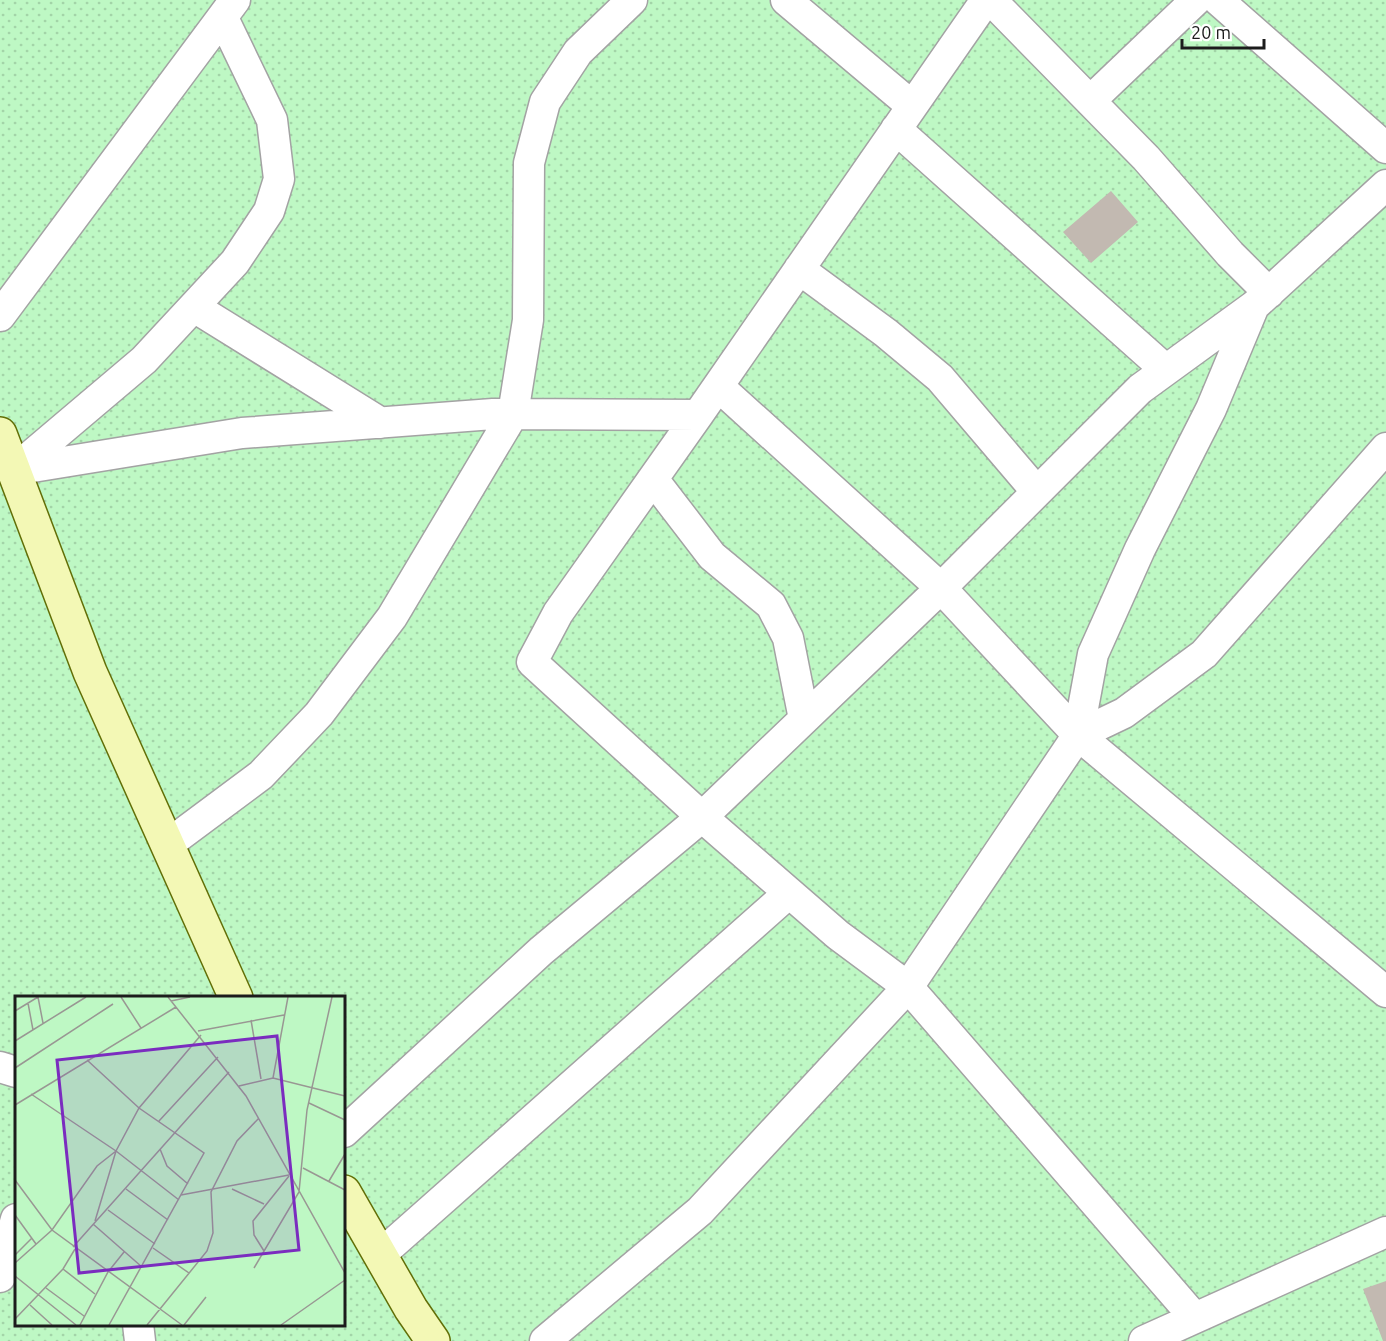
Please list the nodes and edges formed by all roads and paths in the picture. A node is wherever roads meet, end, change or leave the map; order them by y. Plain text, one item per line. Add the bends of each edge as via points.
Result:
1 (632, 0) edge
2 (786, 0) edge
3 (986, 0) edge
4 (991, 0) edge
5 (1196, 0) edge
6 (1218, 0) edge
7 (229, 9) edge
8 (1090, 101) junction
9 (904, 118) junction
10 (1386, 148) edge
11 (1386, 185) edge
12 (799, 269) junction
13 (1262, 300) junction
14 (194, 307) junction
15 (0, 316) edge
16 (1166, 370) junction
17 (718, 386) junction
18 (513, 414) junction
19 (698, 415) junction
20 (381, 423) junction
21 (0, 434) edge
22 (1386, 448) edge
23 (14, 470) junction
24 (653, 479) junction
25 (1037, 492) junction
26 (941, 588) junction
27 (804, 719) junction
28 (1078, 735) junction
29 (702, 817) junction
30 (167, 845) junction
31 (789, 893) junction
32 (908, 987) junction
33 (1386, 992) edge
34 (235, 996) edge
35 (0, 1067) edge
36 (15, 1072) edge
37 (345, 1131) edge
38 (345, 1194) edge
39 (15, 1224) edge
40 (1386, 1232) edge
41 (380, 1255) junction
42 (0, 1277) edge
43 (1195, 1318) junction
44 (138, 1326) edge
45 (140, 1341) edge
46 (433, 1341) edge
47 (545, 1341) edge
48 (1144, 1341) edge

1 - 18 street via 578,52 545,102 529,163 528,320
2 - 9 street
3 - 9 street
4 - 8 street
5 - 8 street
6 - 10 street
7 - 14 street via 272,120 279,179 269,211 235,262
7 - 15 street
8 - 13 street via 1230,254
9 - 12 street
9 - 16 street
11 - 13 street
12 - 17 street
12 - 25 street via 940,378
13 - 16 street
13 - 28 street via 1140,549 1094,654
14 - 20 street
14 - 23 street via 144,360
16 - 25 street via 1140,389
17 - 19 street
17 - 26 street
18 - 19 street
18 - 20 street
18 - 30 street via 392,617 319,714 261,775
19 - 24 street
20 - 23 street via 242,433
21 - 23 main road
22 - 28 street via 1204,654 1124,713
23 - 30 main road via 90,672
24 - 27 street via 712,556 771,605 788,638
24 - 29 street via 558,613 532,662
25 - 26 street
26 - 27 street
26 - 28 street
27 - 29 street
28 - 32 street
28 - 33 street
29 - 31 street
29 - 37 street via 541,951
30 - 34 main road
31 - 32 street
31 - 41 street
32 - 43 street
32 - 47 street via 700,1211
35 - 36 street
38 - 41 main road
39 - 42 street
40 - 43 street
41 - 46 main road
43 - 48 street
44 - 45 street

